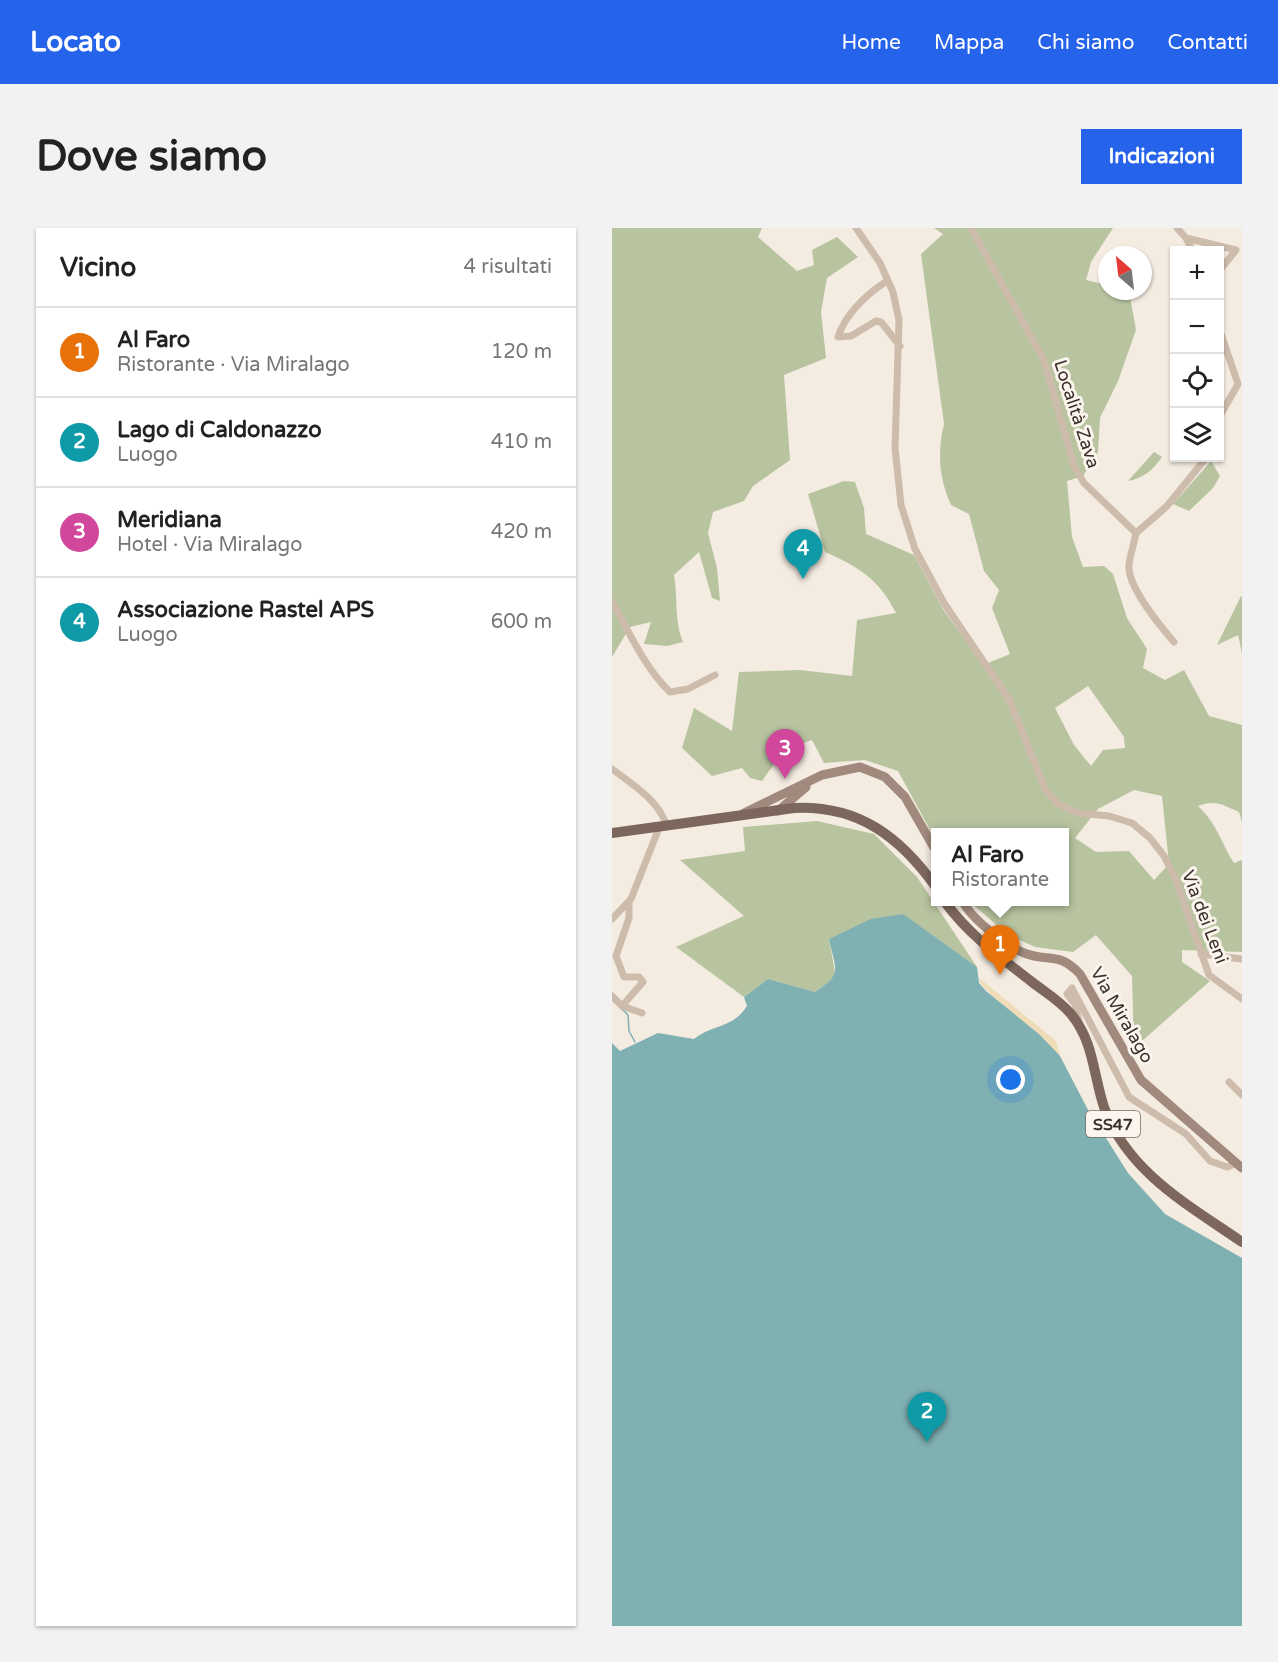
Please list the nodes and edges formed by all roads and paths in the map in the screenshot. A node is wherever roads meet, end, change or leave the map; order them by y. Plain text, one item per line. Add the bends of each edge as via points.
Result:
1 (856, 228) edge
2 (971, 228) edge
3 (1177, 228) edge
4 (1186, 238) junction
5 (1190, 246) edge
6 (1219, 246) edge
7 (1224, 247) edge
8 (1224, 265) edge
9 (888, 280) junction
10 (1224, 342) edge
11 (900, 346) junction
12 (1224, 409) edge
13 (1203, 462) edge
14 (1136, 533) junction
15 (612, 602) edge
16 (1174, 642) dead end
17 (715, 675) dead end
18 (612, 769) edge
19 (822, 774) junction
20 (802, 790) junction
21 (777, 796) junction
22 (815, 809) junction
23 (777, 811) junction
24 (737, 817) junction
25 (663, 827) junction
26 (612, 834) edge
27 (931, 842) edge
28 (931, 880) edge
29 (629, 902) junction
30 (948, 906) edge
31 (967, 906) edge
32 (612, 919) edge
33 (1201, 954) junction
34 (1242, 959) edge
35 (614, 998) edge
36 (1242, 999) edge
37 (622, 1006) junction
38 (642, 1013) dead end
39 (1080, 1027) junction
40 (1229, 1082) dead end
41 (1242, 1095) edge
42 (1239, 1165) edge
43 (1242, 1242) edge

1 - 9 street, Via dei Leni
2 - 14 street, Località Zava via 1044,360 1074,466 1084,483
3 - 4 street
4 - 5 street
4 - 6 street
7 - 8 street via 1236,250
9 - 11 street, Via dei Leni via 899,320
9 - 11 street via 867,296 838,337 851,336 876,321
10 - 12 street via 1239,384
11 - 33 street, Via dei Leni via 895,448 901,505 915,549 944,603 1009,699 1041,782 1058,804 1078,813 1132,823 1150,838 1176,880
13 - 14 street via 1167,507
14 - 16 street via 1129,567 1131,576 1143,600
15 - 17 street via 645,660 670,692
18 - 25 street via 640,790 662,815
19 - 20 street
19 - 21 street
19 - 27 street via 860,767 885,777 905,797
20 - 22 street via 804,800
20 - 23 street
21 - 23 street via 773,805
21 - 24 street
22 - 23 main road
22 - 28 main road via 847,815 882,830 918,862
23 - 24 main road
24 - 25 main road
25 - 26 main road
25 - 29 street
29 - 32 street
29 - 37 street via 629,918 616,956 624,977 639,977 643,982
30 - 39 main road, SS47 via 979,942 1059,1003
31 - 42 street, Via Miralago via 986,928 1025,954 1053,956 1069,963 1080,974 1141,1080
33 - 34 street
33 - 36 street, Via dei Leni via 1209,975
35 - 37 street
37 - 38 street
39 - 42 street via 1075,1004 1067,994 1072,988 1129,1097 1186,1134 1210,1161 1227,1167
39 - 43 main road, SS47 via 1094,1059 1104,1107 1120,1138 1159,1184
40 - 41 street

